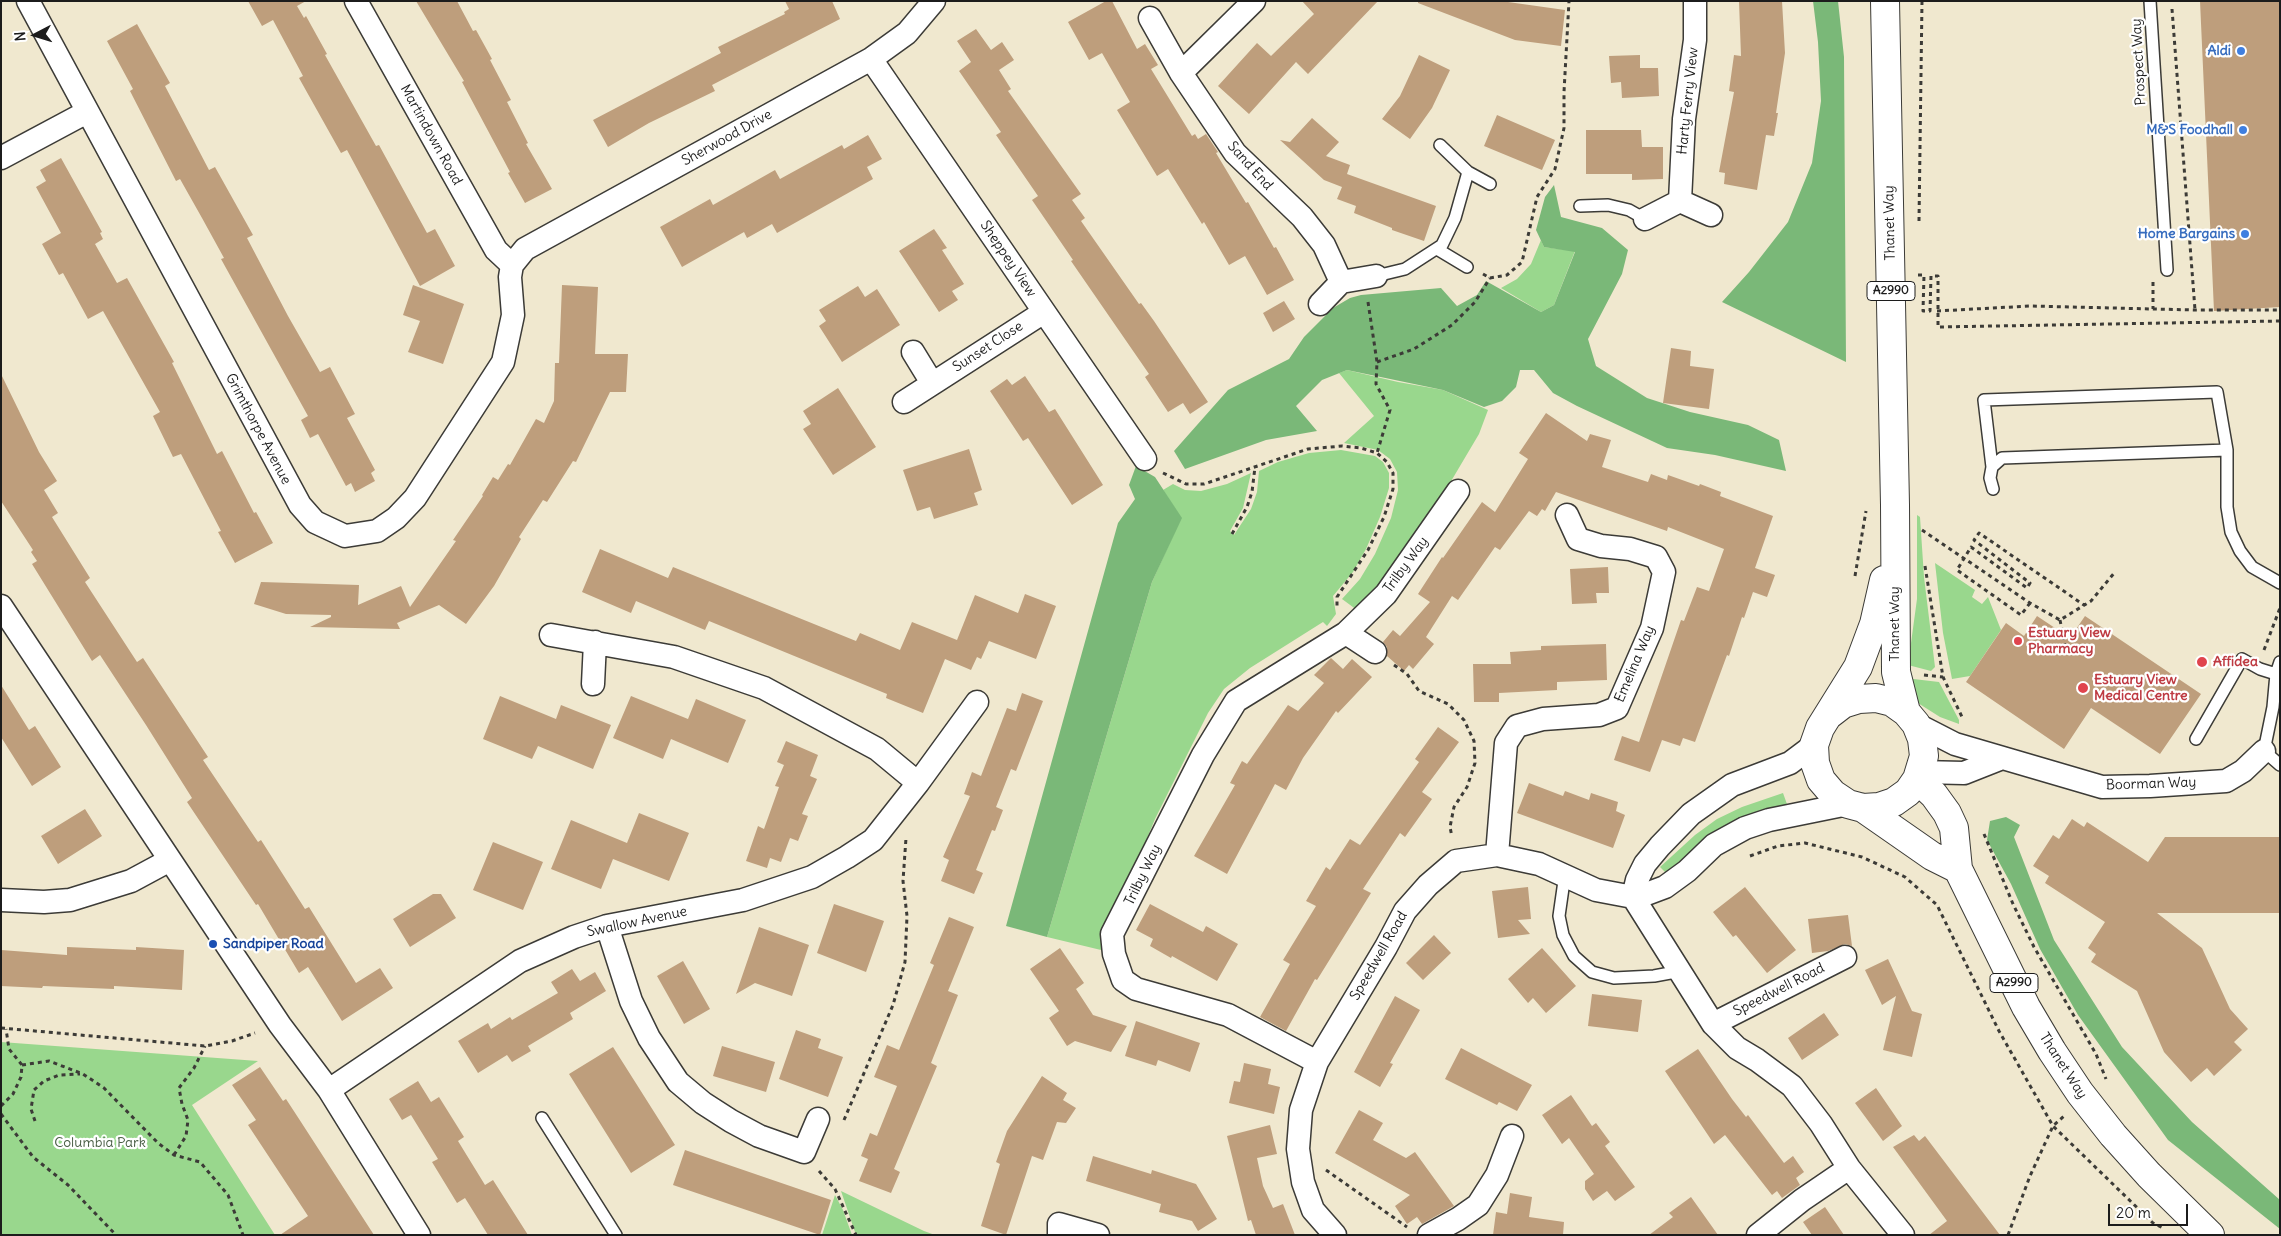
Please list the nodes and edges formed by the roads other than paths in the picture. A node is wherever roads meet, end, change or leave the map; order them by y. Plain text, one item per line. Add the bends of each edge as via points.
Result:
1 (28, 1) edge
2 (934, 1) edge
3 (1254, 1) edge
4 (1695, 1) edge
5 (1886, 1) edge
6 (2150, 1) edge
7 (359, 3) edge
8 (1150, 18) dead end
9 (871, 60) junction
10 (1181, 73) junction
11 (87, 112) junction
12 (1440, 144) dead end
13 (1, 158) edge
14 (1468, 172) junction
15 (1490, 184) dead end
16 (1680, 201) junction
17 (1580, 206) dead end
18 (1711, 215) dead end
19 (1645, 219) joint
20 (1437, 249) junction
21 (512, 265) junction
22 (1467, 267) road end
23 (2166, 270) dead end
24 (1359, 279) junction
25 (1320, 304) dead end
26 (1044, 312) junction
27 (914, 352) dead end
28 (932, 383) junction
29 (904, 402) dead end
30 (2227, 450) junction
31 (1145, 459) road end
32 (1992, 467) junction
33 (1993, 489) dead end
34 (1458, 491) dead end
35 (1895, 505) junction
36 (1566, 515) dead end
37 (2280, 583) edge
38 (1, 606) edge
39 (1349, 629) junction
40 (551, 635) dead end
41 (594, 642) junction
42 (1375, 652) road end
43 (2280, 662) edge
44 (2276, 674) junction
45 (593, 684) dead end
46 (977, 702) dead end
47 (1830, 714) junction
48 (1911, 718) junction
49 (2196, 739) dead end
50 (1814, 745) junction
51 (2002, 758) junction
52 (2272, 758) edge
53 (1919, 776) junction
54 (918, 783) junction
55 (1855, 806) junction
56 (1497, 855) junction
57 (170, 860) junction
58 (1958, 869) junction
59 (1566, 874) junction
60 (1633, 897) junction
61 (1, 900) edge
62 (607, 926) junction
63 (1845, 957) dead end
64 (1681, 971) junction
65 (1713, 1024) junction
66 (1317, 1062) junction
67 (328, 1090) junction
68 (542, 1118) dead end
69 (818, 1119) road end
70 (1512, 1136) dead end
71 (1849, 1168) junction
72 (1419, 1232) edge
73 (419, 1235) edge
74 (616, 1235) edge
75 (1059, 1235) edge
76 (1098, 1235) edge
77 (1335, 1235) edge
78 (1758, 1235) edge
79 (1903, 1235) edge
80 (2210, 1235) edge

1 - 11 street, Grimthorpe Avenue
2 - 9 street, Sherwood Drive via 907,33
3 - 10 street
4 - 16 street, Harty Ferry View via 1695,40 1684,119
5 - 35 main road, Thanet Way / A2990
6 - 23 lane, Prospect Way
7 - 21 street, Martindown Road via 496,250
8 - 10 street, Sand End
9 - 21 street, Sherwood Drive via 525,249
9 - 26 street, Sheppey View
10 - 24 street, Sand End via 1235,153 1302,217 1324,246
11 - 13 street
11 - 21 street, Grimthorpe Avenue via 300,505 315,522 345,536 377,531 396,518 415,498 503,362 512,315
12 - 14 lane
14 - 15 lane
14 - 20 lane via 1455,218 1442,246
16 - 18 street
16 - 19 street
17 - 19 lane via 1608,205 1629,210
20 - 22 lane
20 - 24 lane via 1405,269
24 - 25 street
26 - 28 street, Sunset Close
26 - 31 street, Sheppey View
27 - 28 street
28 - 29 street, Sunset Close
30 - 32 lane via 2002,458
30 - 32 lane via 2217,392 1984,400
30 - 37 lane via 2227,508 2231,532 2252,567
32 - 33 lane
34 - 39 street, Trilby Way via 1386,594
35 - 47 main road, Thanet Way / A2990 via 1874,624 1858,667
35 - 48 main road, Thanet Way / A2990 via 1896,672
36 - 56 street, Emelina Way via 1578,539 1656,557 1664,572 1652,628 1617,708 1599,715 1544,719 1517,726 1506,743
38 - 57 street
39 - 42 street
39 - 66 street, Trilby Way via 1236,702 1203,755 1112,934 1114,954 1123,980 1136,989 1228,1015
40 - 41 street
41 - 45 street
41 - 54 street via 674,657 764,688 877,749
43 - 44 lane
44 - 49 lane via 2242,658
44 - 52 lane
46 - 54 street, Swallow Avenue
47 - 48 main road, Thanet Way via 1859,698 1876,698 1892,702
47 - 50 main road, Thanet Way
48 - 51 street, Boorman Way via 1955,744
48 - 53 main road, Thanet Way via 1922,739 1924,756
50 - 55 main road via 1815,763 1821,780 1832,794
50 - 60 street via 1790,763 1732,785 1690,814 1645,864
51 - 52 street, Boorman Way via 2102,787 2226,781
51 - 53 street via 1964,773
53 - 55 main road via 1908,792 1894,802 1879,807
53 - 58 main road, Thanet Way / A2990 via 1954,828
54 - 62 street, Swallow Avenue via 873,840 812,877 743,900
55 - 58 main road
55 - 60 street via 1777,818 1745,828 1714,845 1665,887 1649,895
56 - 59 street
56 - 66 street, Speedwell Road via 1456,861 1404,911
57 - 61 street via 131,881 70,900
57 - 67 street via 280,1025
58 - 80 main road, Thanet Way / A2990 via 2026,1007 2080,1093 2149,1176
59 - 60 street via 1596,890
59 - 64 lane via 1558,916 1567,942 1580,962 1592,972 1614,978
60 - 64 street
62 - 67 street, Swallow Avenue via 520,961
62 - 69 street via 631,1001 649,1038 678,1082 731,1122 804,1152
63 - 65 street, Speedwell Road
64 - 65 street
65 - 71 street via 1737,1048 1792,1086
66 - 77 street, Speedwell Road via 1301,1110 1298,1149 1303,1182 1313,1210
67 - 73 street
68 - 74 lane
70 - 72 street via 1497,1175 1478,1205 1458,1220
71 - 78 street
71 - 79 street
75 - 76 street via 1059,1224

